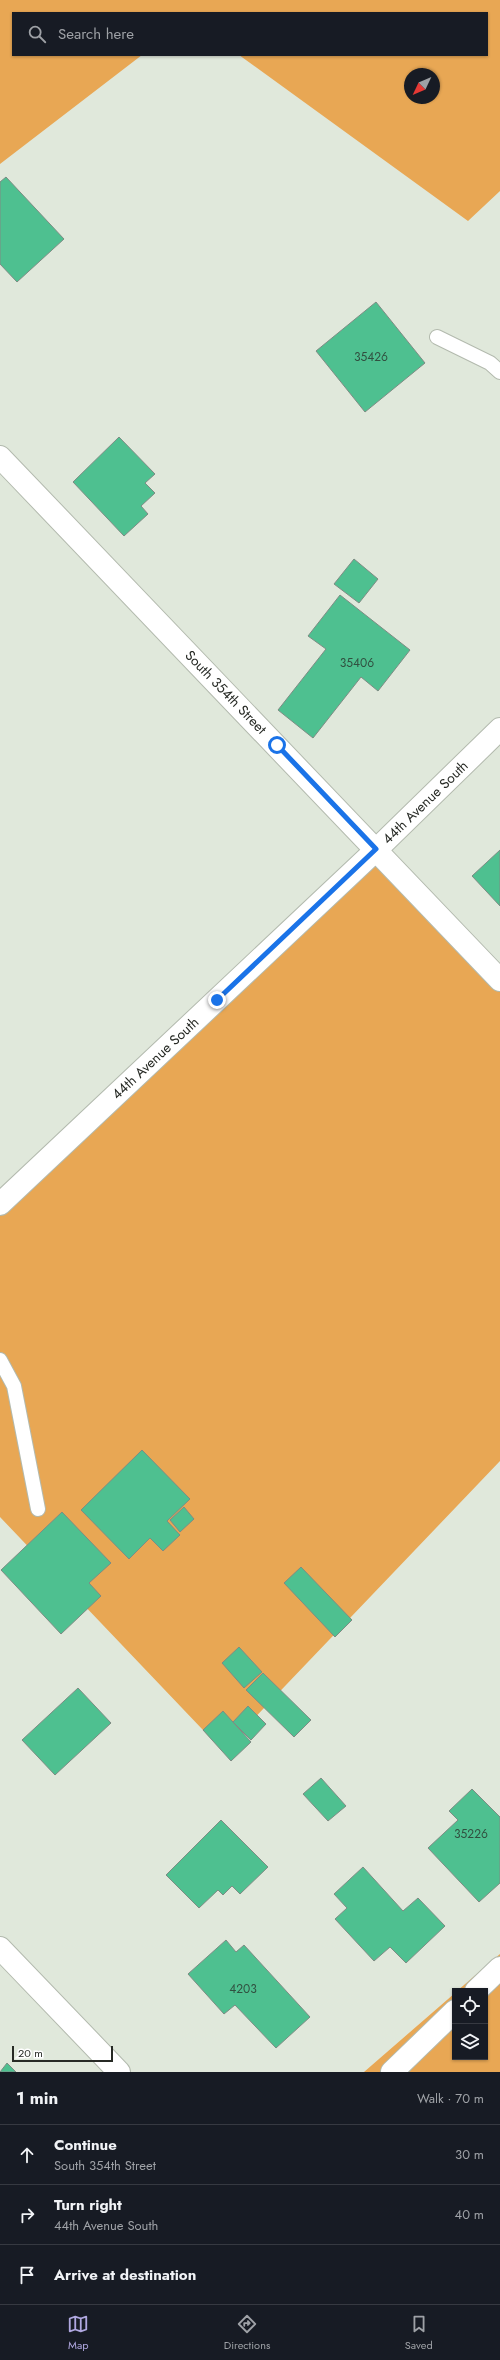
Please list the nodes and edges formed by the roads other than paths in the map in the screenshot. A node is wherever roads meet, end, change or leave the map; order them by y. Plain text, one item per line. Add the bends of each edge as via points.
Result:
1 (437, 337) dead end
2 (500, 372) edge
3 (0, 457) edge
4 (500, 729) edge
5 (376, 849) junction
6 (500, 980) edge
7 (0, 1204) edge
8 (0, 1360) edge
9 (38, 1509) dead end
10 (0, 1948) edge
11 (500, 1968) edge
12 (479, 1988) edge
13 (452, 2014) edge
14 (119, 2072) edge
15 (392, 2072) edge

1 - 2 lane via 490,363
3 - 5 street, South 354th Street
4 - 5 street, 44th Avenue South
5 - 6 street, South 354th Street
5 - 7 street, 44th Avenue South
8 - 9 lane via 14,1386
10 - 14 street
11 - 12 street
13 - 15 street

